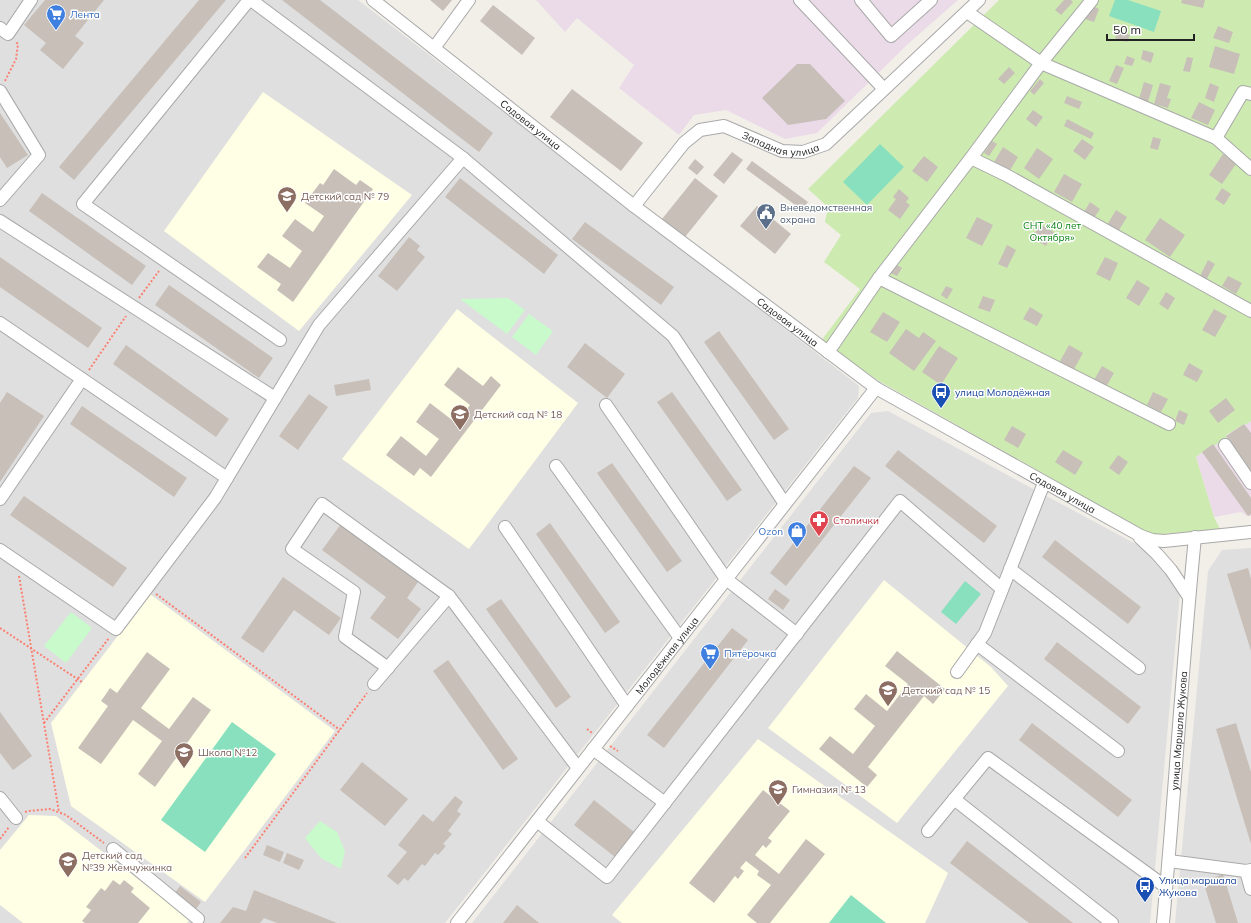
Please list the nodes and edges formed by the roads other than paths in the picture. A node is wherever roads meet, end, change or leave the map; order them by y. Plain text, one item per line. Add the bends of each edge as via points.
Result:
1 (31, 0) edge
2 (250, 0) edge
3 (374, 0) edge
4 (469, 0) edge
5 (800, 0) edge
6 (861, 0) edge
7 (931, 0) edge
8 (979, 0) edge
9 (1092, 0) edge
10 (966, 12) junction
11 (4, 31) edge
12 (434, 48) junction
13 (1041, 63) junction
14 (884, 89) junction
15 (0, 91) edge
16 (1251, 94) edge
17 (1216, 138) junction
18 (463, 158) junction
19 (972, 158) junction
20 (1251, 170) edge
21 (1, 197) edge
22 (634, 206) junction
23 (0, 220) edge
24 (879, 278) junction
25 (1251, 311) edge
26 (0, 323) edge
27 (280, 340) dead end
28 (828, 352) junction
29 (82, 379) junction
30 (876, 388) junction
31 (275, 398) junction
32 (606, 405) dead end
33 (1169, 424) dead end
34 (1225, 445) dead end
35 (556, 466) dead end
36 (227, 478) junction
37 (1044, 483) junction
38 (1251, 483) edge
39 (0, 500) edge
40 (784, 504) junction
41 (505, 527) dead end
42 (1133, 532) junction
43 (1251, 532) edge
44 (1195, 537) junction
45 (0, 550) edge
46 (1010, 569) junction
47 (726, 580) junction
48 (1002, 589) junction
49 (448, 596) junction
50 (1189, 597) junction
51 (797, 634) junction
52 (680, 638) junction
53 (977, 644) junction
54 (388, 668) junction
55 (1140, 668) dead end
56 (957, 672) dead end
57 (374, 684) road end
58 (627, 706) junction
59 (593, 749) junction
60 (1118, 751) dead end
61 (578, 768) junction
62 (0, 798) edge
63 (954, 799) junction
64 (665, 802) junction
65 (16, 818) road end
66 (537, 821) junction
67 (928, 831) dead end
68 (113, 849) road end
69 (1169, 861) junction
70 (1249, 871) edge
71 (1166, 887) junction
72 (1251, 889) edge
73 (198, 919) dead end
74 (457, 923) edge
75 (1112, 923) edge
76 (1163, 923) edge

1 - 11 street
2 - 18 street
2 - 27 street via 83,204
3 - 12 street, Садовая улица
4 - 12 street
5 - 14 street
6 - 7 street via 891,36
8 - 10 street, Западная улица
9 - 13 street
10 - 13 street
10 - 14 street, Западная улица
12 - 22 street, Садовая улица
13 - 17 street
13 - 19 street
14 - 22 street, Западная улица via 826,144 803,152 782,151 724,126 700,130 684,143
15 - 21 street via 39,154
16 - 17 street via 1243,92
17 - 20 street
18 - 31 street via 319,325
18 - 40 street via 673,336
19 - 24 street
19 - 25 street
22 - 28 street, Садовая улица
23 - 31 street
24 - 28 street
24 - 33 street
26 - 29 street
28 - 30 street, Садовая улица
29 - 36 street
29 - 39 street
30 - 37 street, Садовая улица
30 - 40 street, Молодёжная улица
31 - 36 street
32 - 47 street
34 - 38 street
35 - 52 street
36 - 45 street via 215,498 116,629
37 - 42 street, Садовая улица
37 - 46 street
40 - 47 street, Молодёжная улица
41 - 58 street
42 - 44 street, Садовая улица via 1152,540 1164,541
42 - 50 street via 1171,570
43 - 44 street, Садовая улица
44 - 50 street, улица Маршала Жукова
46 - 48 street
46 - 55 street
47 - 51 street
47 - 52 street, Молодёжная улица
48 - 51 street via 900,501
48 - 53 street via 985,633
49 - 54 street
49 - 54 street via 322,504 292,548 354,592 345,637
49 - 61 street
50 - 69 street, улица Маршала Жукова
51 - 64 street
52 - 58 street, Молодёжная улица
53 - 56 street
53 - 60 street
54 - 57 street
58 - 59 street, Молодёжная улица
59 - 61 street, Молодёжная улица
59 - 64 street
61 - 66 street, Молодёжная улица
62 - 65 street
63 - 67 street
63 - 71 street via 988,758
63 - 75 street
64 - 66 street via 607,877
66 - 74 street, Молодёжная улица
68 - 73 street
69 - 70 street
69 - 71 street, улица Маршала Жукова
70 - 72 street
71 - 76 street, улица Маршала Жукова

